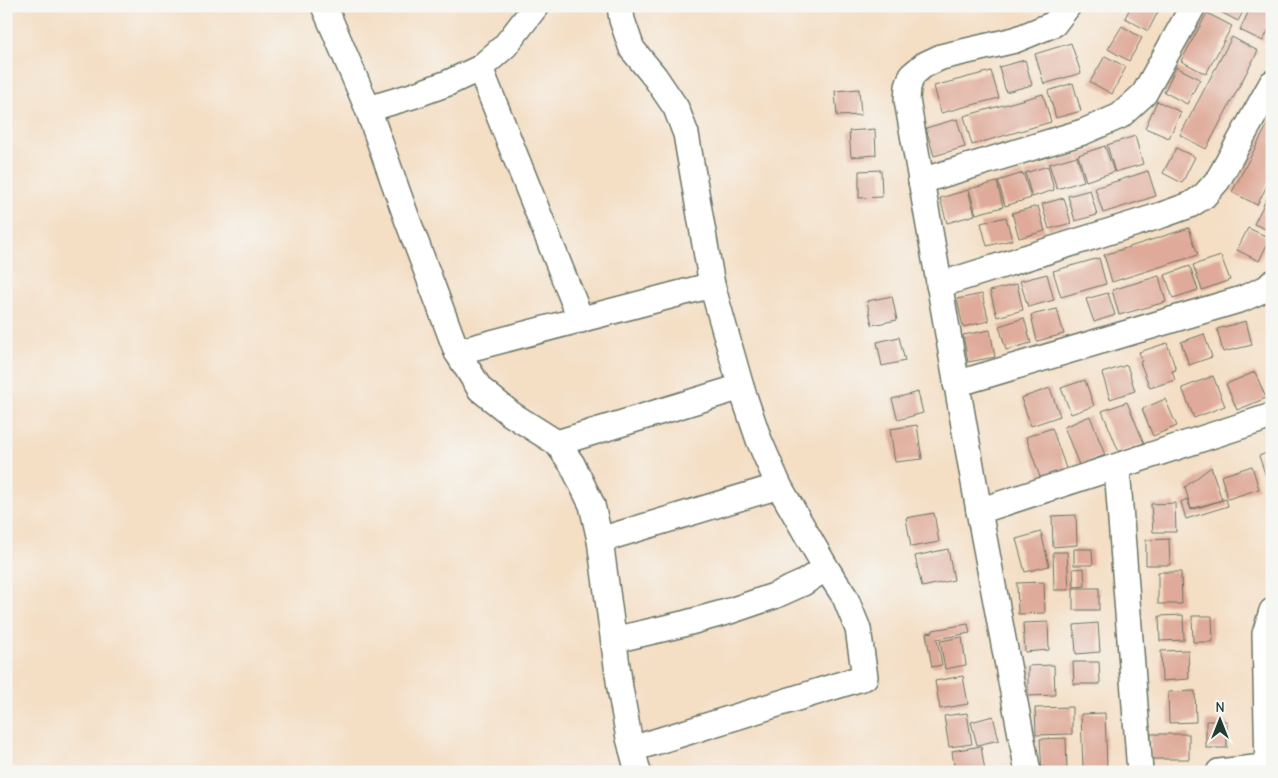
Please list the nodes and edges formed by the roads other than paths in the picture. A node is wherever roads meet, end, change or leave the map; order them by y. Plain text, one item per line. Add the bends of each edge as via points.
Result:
1 (324, 6) edge
2 (536, 6) edge
3 (620, 6) edge
4 (1068, 6) edge
5 (1193, 6) edge
6 (480, 68) junction
7 (1272, 83) edge
8 (368, 109) junction
9 (921, 181) junction
10 (1272, 283) edge
11 (712, 285) junction
12 (939, 285) junction
13 (580, 320) junction
14 (457, 352) junction
15 (956, 384) junction
16 (741, 387) junction
17 (1272, 416) edge
18 (557, 443) junction
19 (1116, 467) junction
20 (779, 486) junction
21 (979, 511) junction
22 (600, 540) junction
23 (826, 568) junction
24 (1272, 611) edge
25 (614, 640) junction
26 (635, 760) edge
27 (1270, 766) edge
28 (1028, 772) edge
29 (1140, 772) edge
30 (1219, 772) edge

1 - 8 street
2 - 6 street via 505,46
3 - 11 street via 632,49 676,108 686,134
4 - 9 street via 1054,24 1015,40 941,57 912,75 907,100
5 - 9 street via 1144,94 1120,116 1083,132
6 - 8 street via 448,83
6 - 13 street
7 - 12 street via 1218,180 1204,196 1190,205
8 - 14 street
9 - 12 street
10 - 15 street via 1242,299
11 - 13 street
11 - 16 street
12 - 15 street
13 - 14 street
14 - 18 street via 480,389 511,414
15 - 21 street
16 - 18 street
16 - 20 street
17 - 19 street
18 - 22 street via 572,464 592,505
19 - 21 street
19 - 29 street
20 - 22 street
20 - 23 street
21 - 28 street
22 - 25 street
23 - 25 street via 804,583 730,611
23 - 26 street via 845,597 858,629 865,677
24 - 27 street via 1265,634
25 - 26 street
27 - 30 street

